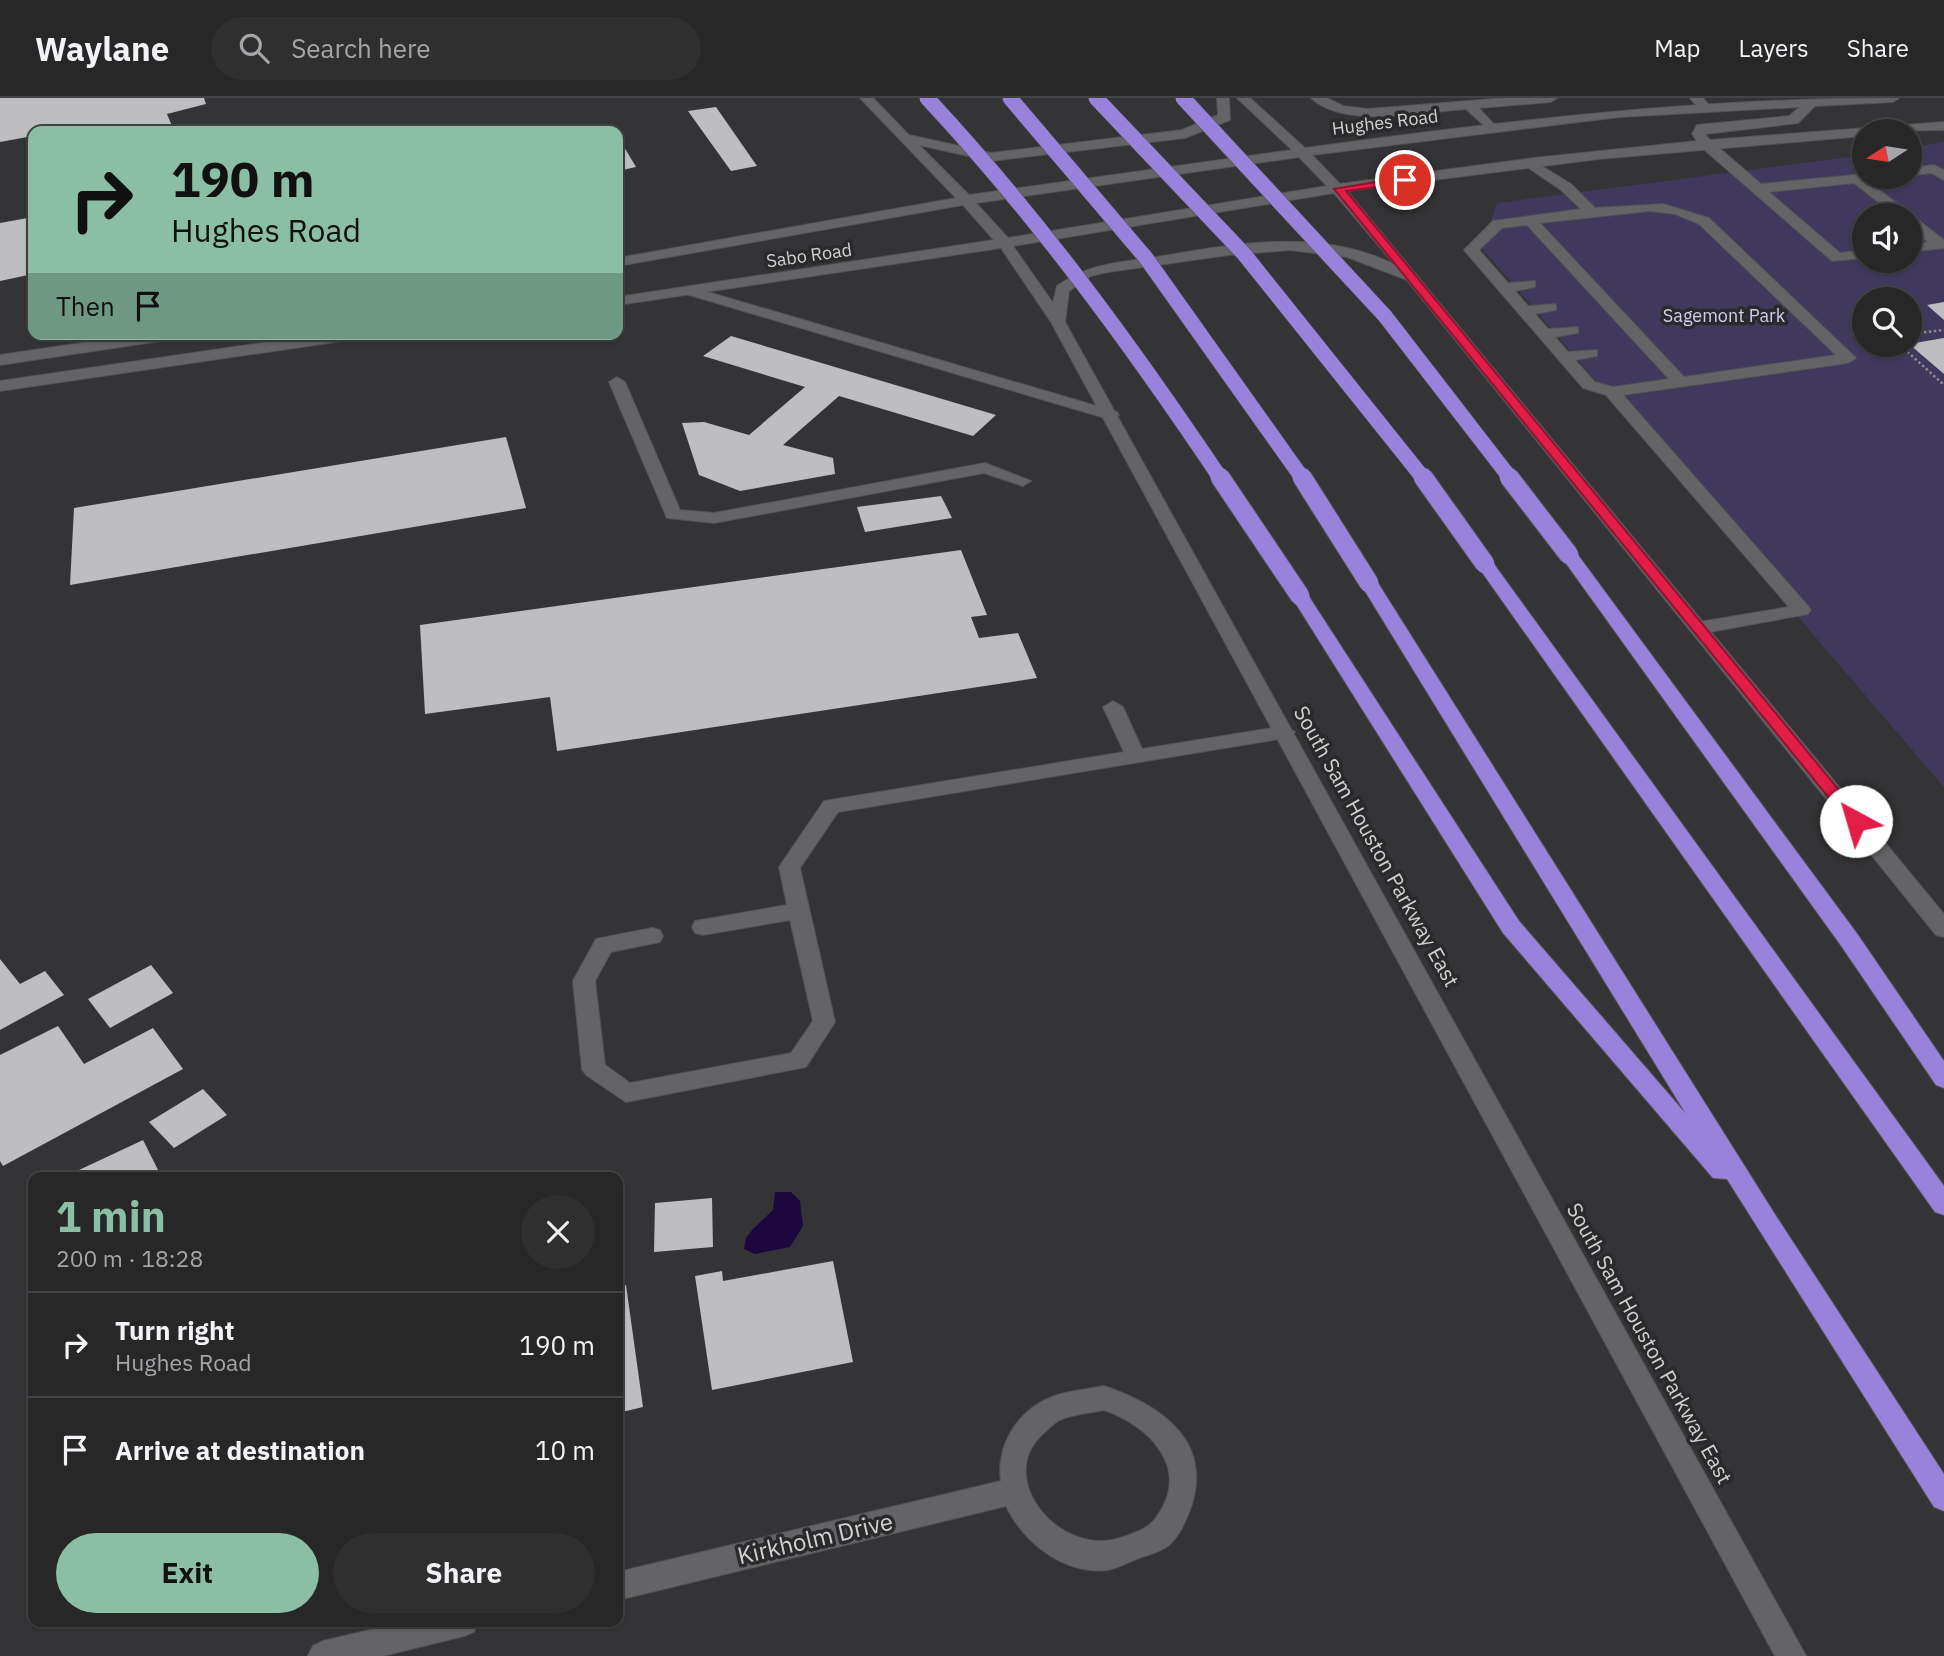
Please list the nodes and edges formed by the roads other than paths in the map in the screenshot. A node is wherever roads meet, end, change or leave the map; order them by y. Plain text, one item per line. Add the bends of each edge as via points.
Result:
1 (866, 98) edge
2 (927, 98) edge
3 (1010, 98) edge
4 (1096, 98) edge
5 (1183, 98) edge
6 (1223, 98) edge
7 (1242, 98) edge
8 (1317, 98) edge
9 (1399, 98) edge
10 (1551, 98) edge
11 (1696, 98) edge
12 (1894, 98) edge
13 (1811, 103) junction
14 (1469, 105) junction
15 (1410, 109) junction
16 (1706, 109) junction
17 (1944, 126) edge
18 (1922, 127) edge
19 (1492, 129) junction
20 (1852, 133) edge
21 (906, 138) junction
22 (1705, 143) junction
23 (1301, 152) junction
24 (1532, 164) junction
25 (1922, 170) edge
26 (1944, 176) edge
27 (1852, 179) edge
28 (1339, 189) junction
29 (1756, 189) junction
30 (1870, 189) edge
31 (966, 200) junction
32 (1888, 203) edge
33 (1592, 212) junction
34 (1530, 220) junction
35 (1922, 229) edge
36 (1942, 244) edge
37 (1006, 245) junction
38 (1922, 246) edge
39 (1852, 256) edge
40 (1565, 257) junction
41 (1545, 260) dead end
42 (623, 261) edge
43 (1512, 266) dead end
44 (1488, 270) junction
45 (1582, 276) junction
46 (1565, 279) dead end
47 (1530, 284) dead end
48 (1418, 285) junction
49 (1505, 288) junction
50 (691, 291) junction
51 (623, 300) edge
52 (1604, 300) junction
53 (1587, 302) dead end
54 (1551, 307) dead end
55 (1524, 311) junction
56 (1058, 322) junction
57 (1626, 324) junction
58 (1606, 326) dead end
59 (1573, 330) dead end
60 (1544, 334) junction
61 (132, 340) edge
62 (315, 340) edge
63 (1647, 346) junction
64 (1630, 348) dead end
65 (1592, 353) dead end
66 (1564, 357) junction
67 (0, 359) edge
68 (617, 382) dead end
69 (1680, 382) junction
70 (0, 386) edge
71 (1612, 393) junction
72 (1111, 415) junction
73 (1023, 481) dead end
74 (1699, 628) junction
75 (1113, 707) dead end
76 (1285, 732) junction
77 (1136, 756) junction
78 (800, 911) junction
79 (703, 927) dead end
80 (1944, 929) edge
81 (652, 936) dead end
82 (1944, 1079) edge
83 (1944, 1205) edge
84 (1767, 1223) junction
85 (1013, 1491) junction
86 (1944, 1498) edge
87 (623, 1585) edge
88 (443, 1627) edge
89 (323, 1656) edge
90 (1791, 1656) edge

1 - 21 main road, South Sam Houston Parkway East
2 - 84 highway, bridge via 1039,225 1126,343 1300,596 1511,927
3 - 84 highway, bridge via 1146,258 1287,453
4 - 83 highway, bridge via 1244,254 1413,463
5 - 82 highway, bridge via 1385,316 1569,555 1850,941
6 - 21 main road via 1225,117 1185,134 991,157
7 - 23 main road
8 - 15 main road via 1340,109 1368,113
9 - 15 main road
10 - 14 main road
11 - 16 main road
12 - 13 main road, Hughes Road
13 - 16 main road, Hughes Road
13 - 22 main road via 1793,120 1702,128 1698,134
14 - 15 main road
14 - 19 main road
16 - 19 main road, Hughes Road via 1620,113
17 - 18 main road
19 - 23 main road, Hughes Road
20 - 22 main road
21 - 31 main road, South Sam Houston Parkway East
22 - 24 main road
22 - 29 main road
23 - 28 main road
23 - 31 main road, Hughes Road
24 - 28 main road
24 - 33 main road
25 - 26 main road via 1934,169
27 - 29 main road
28 - 37 main road
28 - 48 main road
29 - 39 main road via 1837,258
30 - 32 main road
31 - 37 main road, South Sam Houston Parkway East
31 - 42 main road, Sabo Road
33 - 34 main road
33 - 69 main road via 1667,206 1686,210 1704,221 1848,358
34 - 40 main road
34 - 44 main road via 1498,224 1471,250
35 - 36 main road
36 - 38 main road
37 - 50 main road, Sabo Road
37 - 56 main road, South Sam Houston Parkway East
40 - 41 main road
40 - 45 main road
43 - 44 main road
44 - 49 main road
45 - 46 main road
45 - 52 main road
47 - 49 main road
48 - 56 main road via 1383,262 1342,250 1289,246 1227,250 1088,273 1062,289
48 - 74 main road
49 - 55 main road
50 - 51 main road, Sabo Road
50 - 72 main road
52 - 53 main road
52 - 57 main road
54 - 55 main road
55 - 60 main road
56 - 72 main road, South Sam Houston Parkway East
57 - 58 main road
57 - 63 main road
59 - 60 main road
60 - 66 main road
61 - 67 main road
62 - 70 main road
63 - 64 main road
63 - 69 main road
65 - 66 main road
66 - 71 main road via 1589,385
68 - 73 main road via 673,514 714,518 985,468
69 - 71 main road
71 - 74 main road via 1802,610
72 - 76 main road, South Sam Houston Parkway East
74 - 80 main road
75 - 77 main road
76 - 77 main road
76 - 90 main road, South Sam Houston Parkway East
77 - 78 main road via 831,806 789,867
78 - 79 main road
78 - 81 main road via 824,1022 798,1061 626,1093 594,1069 584,981 604,945
84 - 86 highway
85 - 85 main road via 1025,1517 1045,1539 1072,1553 1103,1558 1133,1552 1159,1536 1175,1514 1183,1487 1180,1460 1170,1437 1152,1418 1104,1398 1077,1399 1053,1407 1032,1422 1011,1466
85 - 87 main road, Kirkholm Drive
88 - 89 main road

